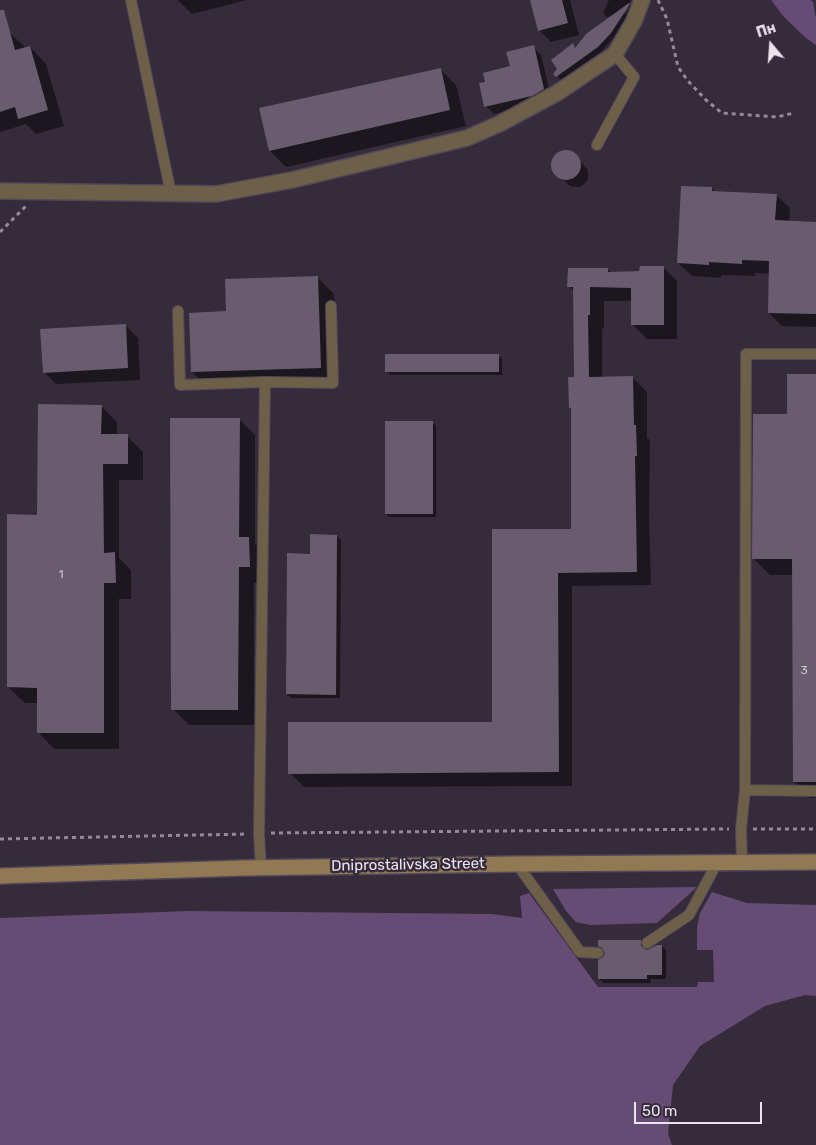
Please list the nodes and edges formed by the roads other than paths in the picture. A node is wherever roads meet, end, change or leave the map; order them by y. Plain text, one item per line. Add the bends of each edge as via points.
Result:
1 (131, 0) edge
2 (642, 0) edge
3 (615, 54) junction
4 (597, 145) dead end
5 (0, 191) edge
6 (172, 194) junction
7 (331, 306) dead end
8 (178, 311) dead end
9 (816, 354) edge
10 (266, 382) junction
11 (745, 790) junction
12 (816, 790) edge
13 (816, 862) edge
14 (717, 863) junction
15 (742, 863) junction
16 (517, 864) junction
17 (261, 868) junction
18 (0, 876) edge
19 (647, 943) dead end
20 (598, 953) dead end

1 - 6 lane
2 - 3 street
3 - 4 lane via 634,77
3 - 6 street via 557,93 468,138 282,182 216,194
5 - 6 street
7 - 10 lane via 333,383
8 - 10 lane via 180,384
9 - 11 lane via 746,354
10 - 17 lane
11 - 12 lane
11 - 15 lane
13 - 15 street, Dniprostalivska Street
14 - 15 street, Dniprostalivska Street
14 - 16 street, Dniprostalivska Street
14 - 19 lane via 689,915
16 - 17 street, Dniprostalivska Street
16 - 20 lane via 580,952
17 - 18 street, Dniprostalivska Street

